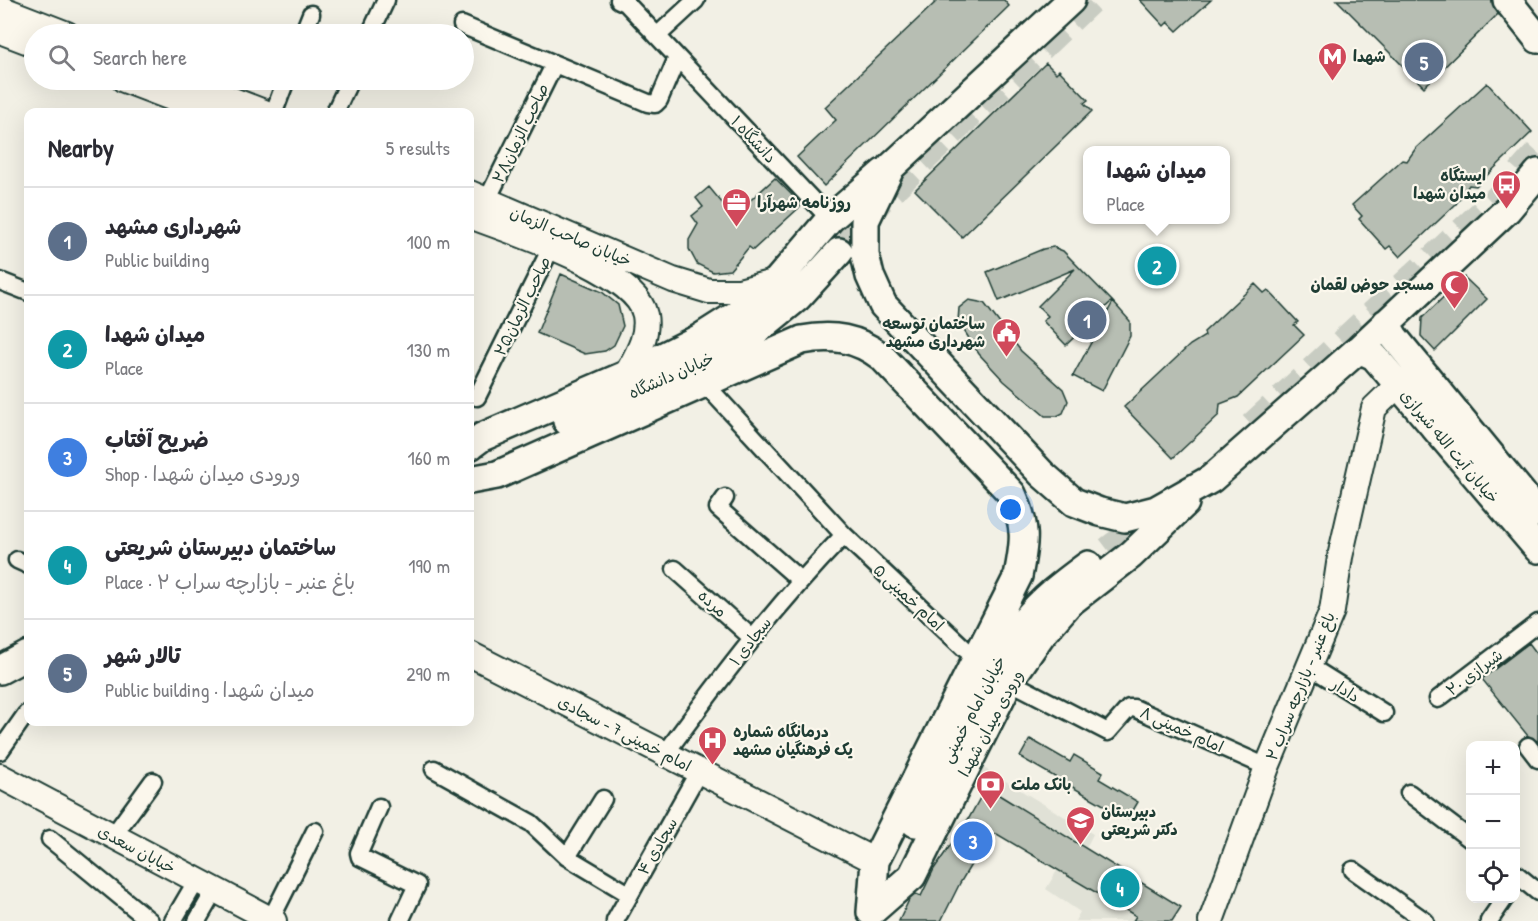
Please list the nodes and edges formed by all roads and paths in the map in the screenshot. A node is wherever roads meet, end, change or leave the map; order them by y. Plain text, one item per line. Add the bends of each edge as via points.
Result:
1 (386, 0) edge
2 (696, 0) edge
3 (1071, 0) edge
4 (1508, 0) edge
5 (619, 1) edge
6 (0, 8) edge
7 (1041, 13) edge
8 (311, 14) dead end
9 (41, 24) edge
10 (307, 24) edge
11 (379, 24) edge
12 (474, 30) edge
13 (0, 31) edge
14 (657, 36) junction
15 (1538, 39) edge
16 (24, 40) edge
17 (677, 58) junction
18 (554, 65) junction
19 (150, 90) edge
20 (207, 90) edge
21 (282, 90) edge
22 (345, 90) edge
23 (198, 108) edge
24 (254, 108) edge
25 (276, 108) edge
26 (337, 108) edge
27 (891, 167) junction
28 (1538, 173) edge
29 (475, 203) edge
30 (830, 219) junction
31 (551, 248) junction
32 (839, 252) tunnel mouth
33 (0, 281) edge
34 (777, 281) junction
35 (24, 290) edge
36 (1386, 323) junction
37 (1359, 349) junction
38 (626, 375) junction
39 (705, 384) junction
40 (1398, 385) junction
41 (477, 397) dead end
42 (474, 455) edge
43 (474, 461) edge
44 (474, 464) edge
45 (1211, 479) junction
46 (725, 498) dead end
47 (1534, 501) edge
48 (844, 535) junction
49 (1538, 549) edge
50 (1108, 550) tunnel mouth
51 (675, 568) dead end
52 (800, 580) junction
53 (1538, 623) edge
54 (751, 637) junction
55 (474, 656) edge
56 (24, 657) edge
57 (976, 657) junction
58 (1309, 666) junction
59 (0, 670) edge
60 (1009, 681) junction
61 (1438, 699) dead end
62 (1384, 713) dead end
63 (24, 717) edge
64 (0, 751) edge
65 (665, 754) junction
66 (1267, 767) junction
67 (434, 769) dead end
68 (699, 771) junction
69 (0, 776) edge
70 (153, 781) dead end
71 (1409, 793) dead end
72 (603, 799) dead end
73 (379, 807) dead end
74 (315, 831) dead end
75 (113, 836) junction
76 (1466, 836) edge
77 (50, 839) dead end
78 (567, 857) junction
79 (885, 864) junction
80 (1353, 870) dead end
81 (1520, 880) edge
82 (206, 885) junction
83 (1538, 892) edge
84 (629, 894) junction
85 (1502, 903) edge
86 (869, 916) edge
87 (272, 920) edge
88 (150, 921) edge
89 (173, 921) edge
90 (197, 921) edge
91 (400, 921) edge
92 (615, 921) edge
93 (1211, 921) edge
94 (1425, 921) edge
95 (1489, 921) edge

1 - 11 street
2 - 14 street
3 - 7 main road
4 - 15 main road
5 - 14 street, دانشگاه ۱ via 626,3
6 - 9 main road
7 - 27 main road
8 - 10 street
12 - 18 street
13 - 16 main road
14 - 17 street, دانشگاه ۱
17 - 18 street via 655,104
17 - 30 street, دانشگاه ۱
18 - 29 street, صاحب الزمان۲۸
19 - 23 main road
20 - 24 main road
21 - 25 street
22 - 26 street
27 - 30 main road
27 - 45 main road via 865,221 865,255 883,305 1042,474 1074,502 1125,518 1156,510
28 - 36 main road via 1507,210
29 - 31 main road
29 - 34 main road, خیابان صاحب الزمان via 673,280 719,291 739,291
30 - 34 main road
31 - 38 main road via 618,279 640,300 645,334
31 - 41 street, صاحب الزمان۲۵
32 - 43 main road, خیابان دانشگاه via 798,297 739,345
33 - 35 street
34 - 38 main road via 741,312 700,338
36 - 37 main road
36 - 47 main road, خیابان آیت الله شیرازی
37 - 40 main road, خیابان آیت الله شیرازی via 1374,356
37 - 45 main road
38 - 42 main road via 482,437
39 - 44 main road via 497,475
39 - 48 street, امام خمینی ۵
39 - 57 main road via 756,359 817,337 839,337 865,344 882,357 1012,494 1023,518 1024,548 1018,576
40 - 49 main road, خیابان آیت الله شیرازی
40 - 58 main road, باغ عنبر - بازارچه سراب ۲ via 1374,408 1340,557 1332,611
45 - 60 main road, ورودی میدان شهدا via 1131,555 1068,603
46 - 52 street via 717,508
48 - 52 street, سجادی ۱
48 - 57 street, امام خمینی ۵
50 - 79 main road, خیابان امام خمینی via 1055,589 1024,621 993,665
51 - 54 street, مرده
52 - 54 street, سجادی ۱
53 - 61 street, شیرازی ۲۰
54 - 65 street, سجادی ۱
55 - 65 main road, امام خمینی 7 - سجادی
56 - 59 main road
57 - 79 main road
58 - 62 street, دادار
58 - 66 main road, باغ عنبر - بازارچه سراب ۲
60 - 66 street, امام خمینی ۸ via 1108,732 1129,708 1134,708
60 - 86 main road, ورودی میدان شهدا via 912,876
63 - 64 street
65 - 68 main road, امام خمینی 7 - سجادی
66 - 93 main road, باغ عنبر - بازارچه سراب ۲
67 - 78 street via 531,823
68 - 79 main road, امام خمینی 7 - سجادی
68 - 84 street, سجادی ۴
69 - 75 main road, خیابان سعدی
70 - 75 street
71 - 76 street
72 - 78 street
73 - 91 street via 359,853 360,857 417,885
74 - 87 street
75 - 82 main road, خیابان سعدی
77 - 88 street
78 - 84 street
79 - 86 main road
80 - 94 street
81 - 83 street
82 - 87 main road, خیابان سعدی
82 - 89 street
82 - 90 street
84 - 92 street, سجادی ۴
85 - 95 street

